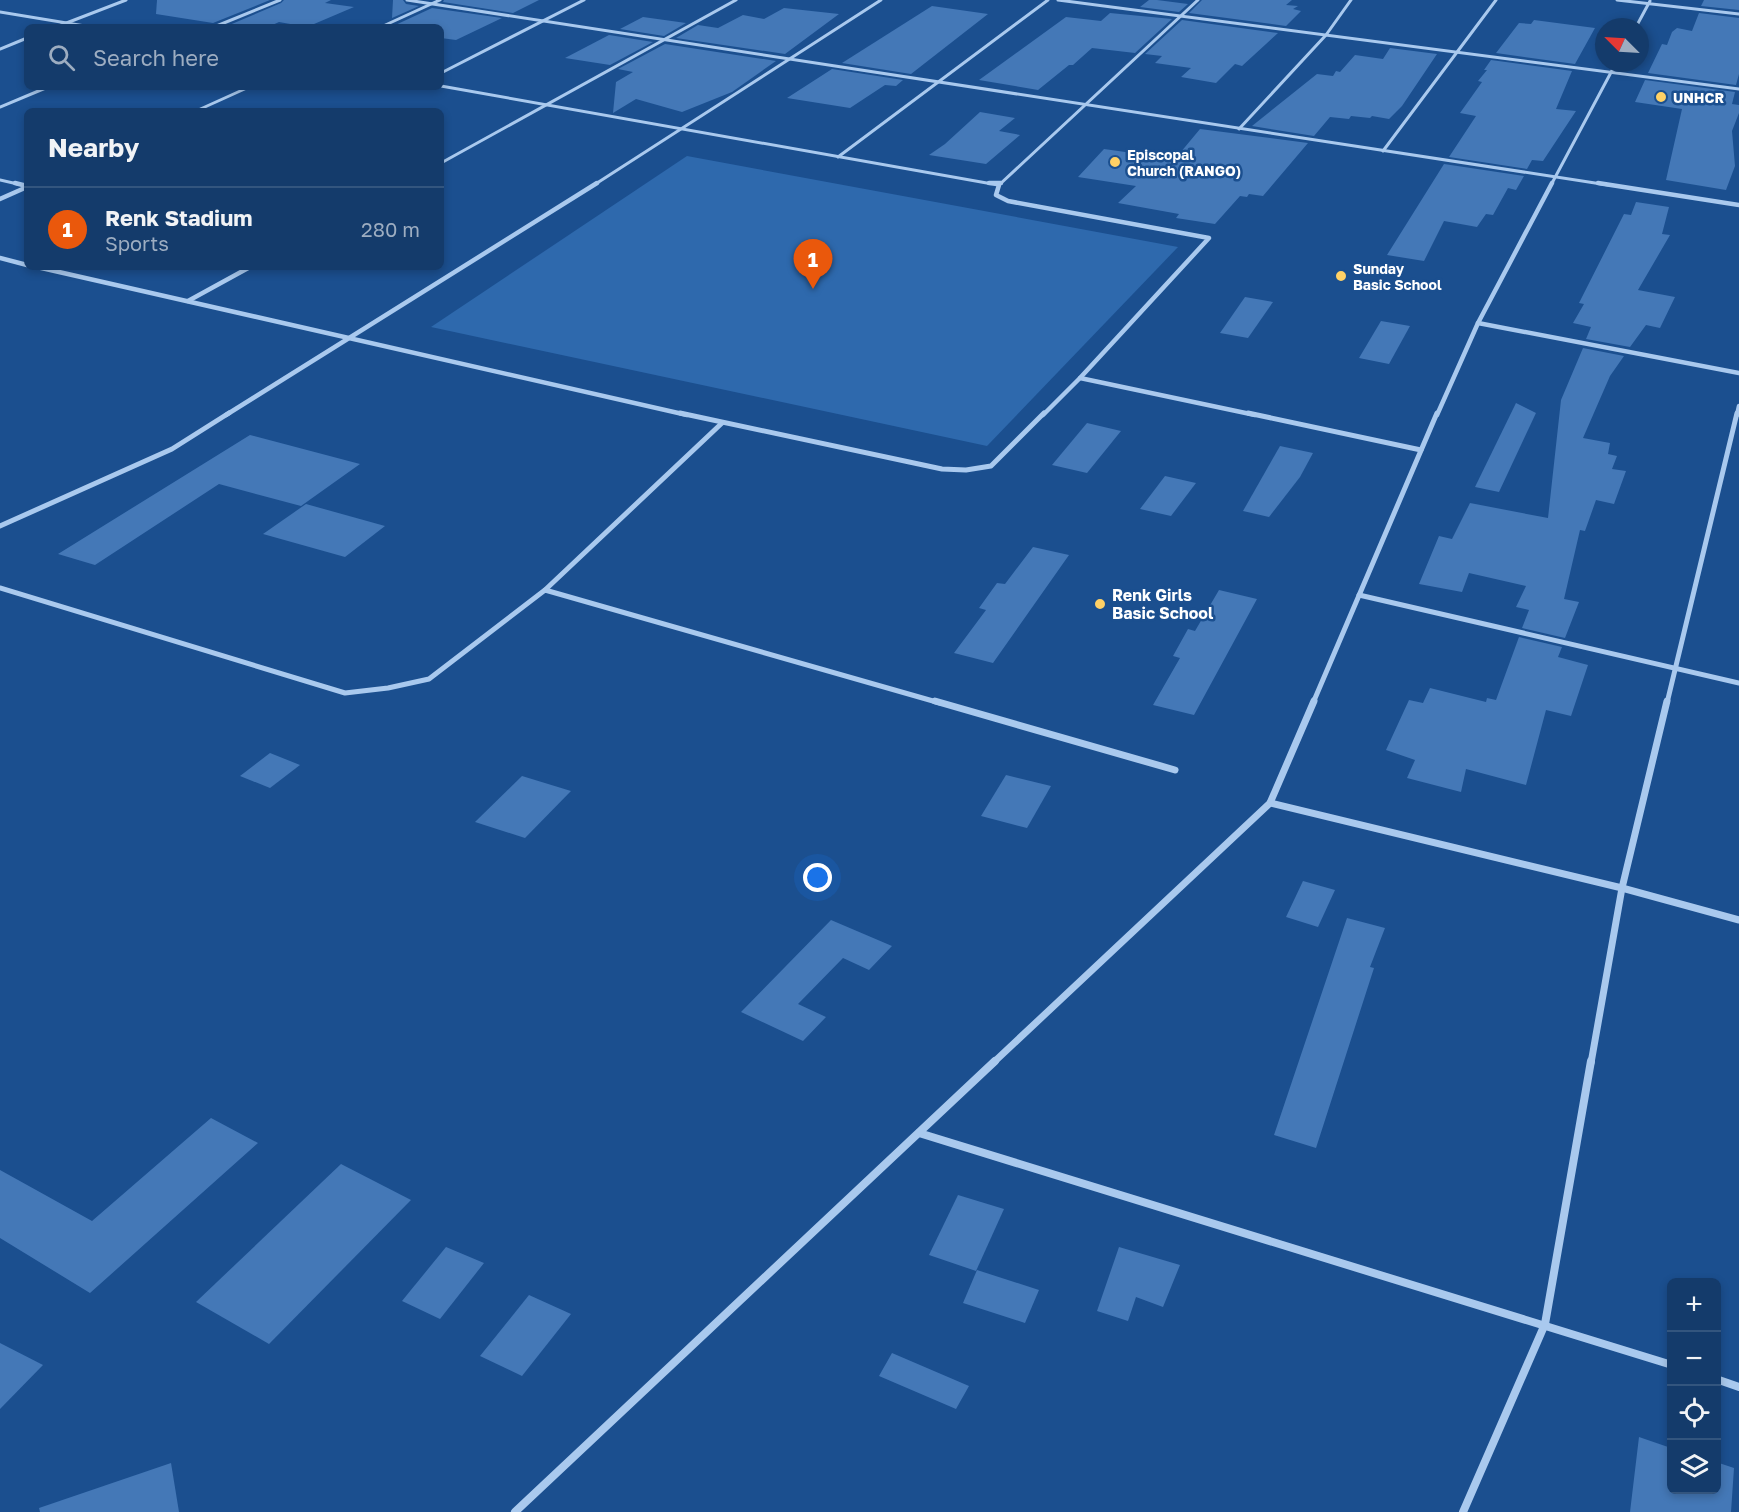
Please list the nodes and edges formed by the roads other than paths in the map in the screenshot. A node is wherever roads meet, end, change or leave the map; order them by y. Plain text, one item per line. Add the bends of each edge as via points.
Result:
1 (126, 0) edge
2 (280, 0) edge
3 (407, 0) edge
4 (440, 0) edge
5 (584, 0) edge
6 (736, 0) edge
7 (881, 0) edge
8 (1048, 0) edge
9 (1058, 0) edge
10 (1198, 0) edge
11 (1351, 0) edge
12 (1496, 0) edge
13 (1617, 0) edge
14 (1649, 2) edge
15 (432, 4) junction
16 (0, 12) edge
17 (1739, 15) edge
18 (1180, 16) junction
19 (1641, 18) edge
20 (544, 20) junction
21 (66, 23) junction
22 (72, 24) edge
23 (221, 24) edge
24 (388, 24) edge
25 (1326, 34) junction
26 (24, 39) edge
27 (669, 39) junction
28 (0, 49) edge
29 (1457, 52) junction
30 (791, 58) junction
31 (1595, 70) edge
32 (444, 71) edge
33 (1611, 72) joint
34 (938, 83) junction
35 (444, 87) edge
36 (1739, 89) edge
37 (41, 90) edge
38 (242, 90) edge
39 (1083, 105) junction
40 (548, 106) junction
41 (0, 107) edge
42 (203, 108) edge
43 (1239, 129) junction
44 (682, 130) junction
45 (1383, 151) junction
46 (838, 157) junction
47 (444, 162) edge
48 (1555, 177) junction
49 (0, 180) edge
50 (24, 185) edge
51 (999, 185) junction
52 (24, 187) edge
53 (0, 199) edge
54 (1739, 205) edge
55 (0, 258) edge
56 (24, 264) edge
57 (50, 270) edge
58 (244, 270) edge
59 (187, 301) junction
60 (1479, 323) junction
61 (350, 338) junction
62 (1739, 373) edge
63 (1080, 378) junction
64 (1739, 406) edge
65 (722, 423) junction
66 (1421, 450) junction
67 (0, 526) edge
68 (0, 588) edge
69 (545, 590) junction
70 (1359, 595) junction
71 (1675, 667) junction
72 (1739, 682) edge
73 (1175, 770) dead end
74 (1270, 803) junction
75 (1622, 888) junction
76 (1739, 920) edge
77 (919, 1133) junction
78 (1545, 1324) junction
79 (1667, 1364) edge
80 (1721, 1381) edge
81 (1739, 1387) edge
82 (515, 1512) edge
83 (1463, 1512) edge

1 - 21 street
2 - 23 street
3 - 15 street
4 - 15 street
5 - 20 street
6 - 27 street
7 - 30 street
8 - 34 street
9 - 18 street
10 - 18 street
11 - 25 street
12 - 29 street
13 - 14 street
14 - 17 street
14 - 19 street
15 - 20 street
15 - 24 street
16 - 21 street
18 - 25 street
18 - 39 street
20 - 27 street
20 - 32 street
21 - 22 street
25 - 29 street
25 - 43 street
26 - 28 street
27 - 30 street
27 - 40 street
29 - 31 street
29 - 45 street
30 - 34 street
30 - 44 street
33 - 36 street
33 - 48 street
34 - 39 street
34 - 46 street
35 - 40 street
37 - 41 street
38 - 42 street
39 - 43 street
39 - 51 street
40 - 44 street
40 - 47 street
43 - 45 street
44 - 46 street
44 - 61 street
45 - 48 street
46 - 51 street
48 - 54 street
48 - 60 street
49 - 50 street
51 - 63 street via 996,195 1008,201 1209,238
52 - 53 street
55 - 56 street
57 - 59 street
58 - 59 street
59 - 61 street
60 - 62 street
60 - 66 street
61 - 65 street
61 - 67 street via 172,448
63 - 65 street via 991,466 966,470 942,470
63 - 66 street
64 - 71 street
65 - 69 street
66 - 70 street
68 - 69 street via 345,693 429,680
69 - 73 street
70 - 71 street
70 - 74 street
71 - 72 street
71 - 75 street
74 - 75 street
74 - 77 street
75 - 76 street
75 - 78 street
77 - 78 street
77 - 82 street
78 - 79 street
78 - 83 street
80 - 81 street

